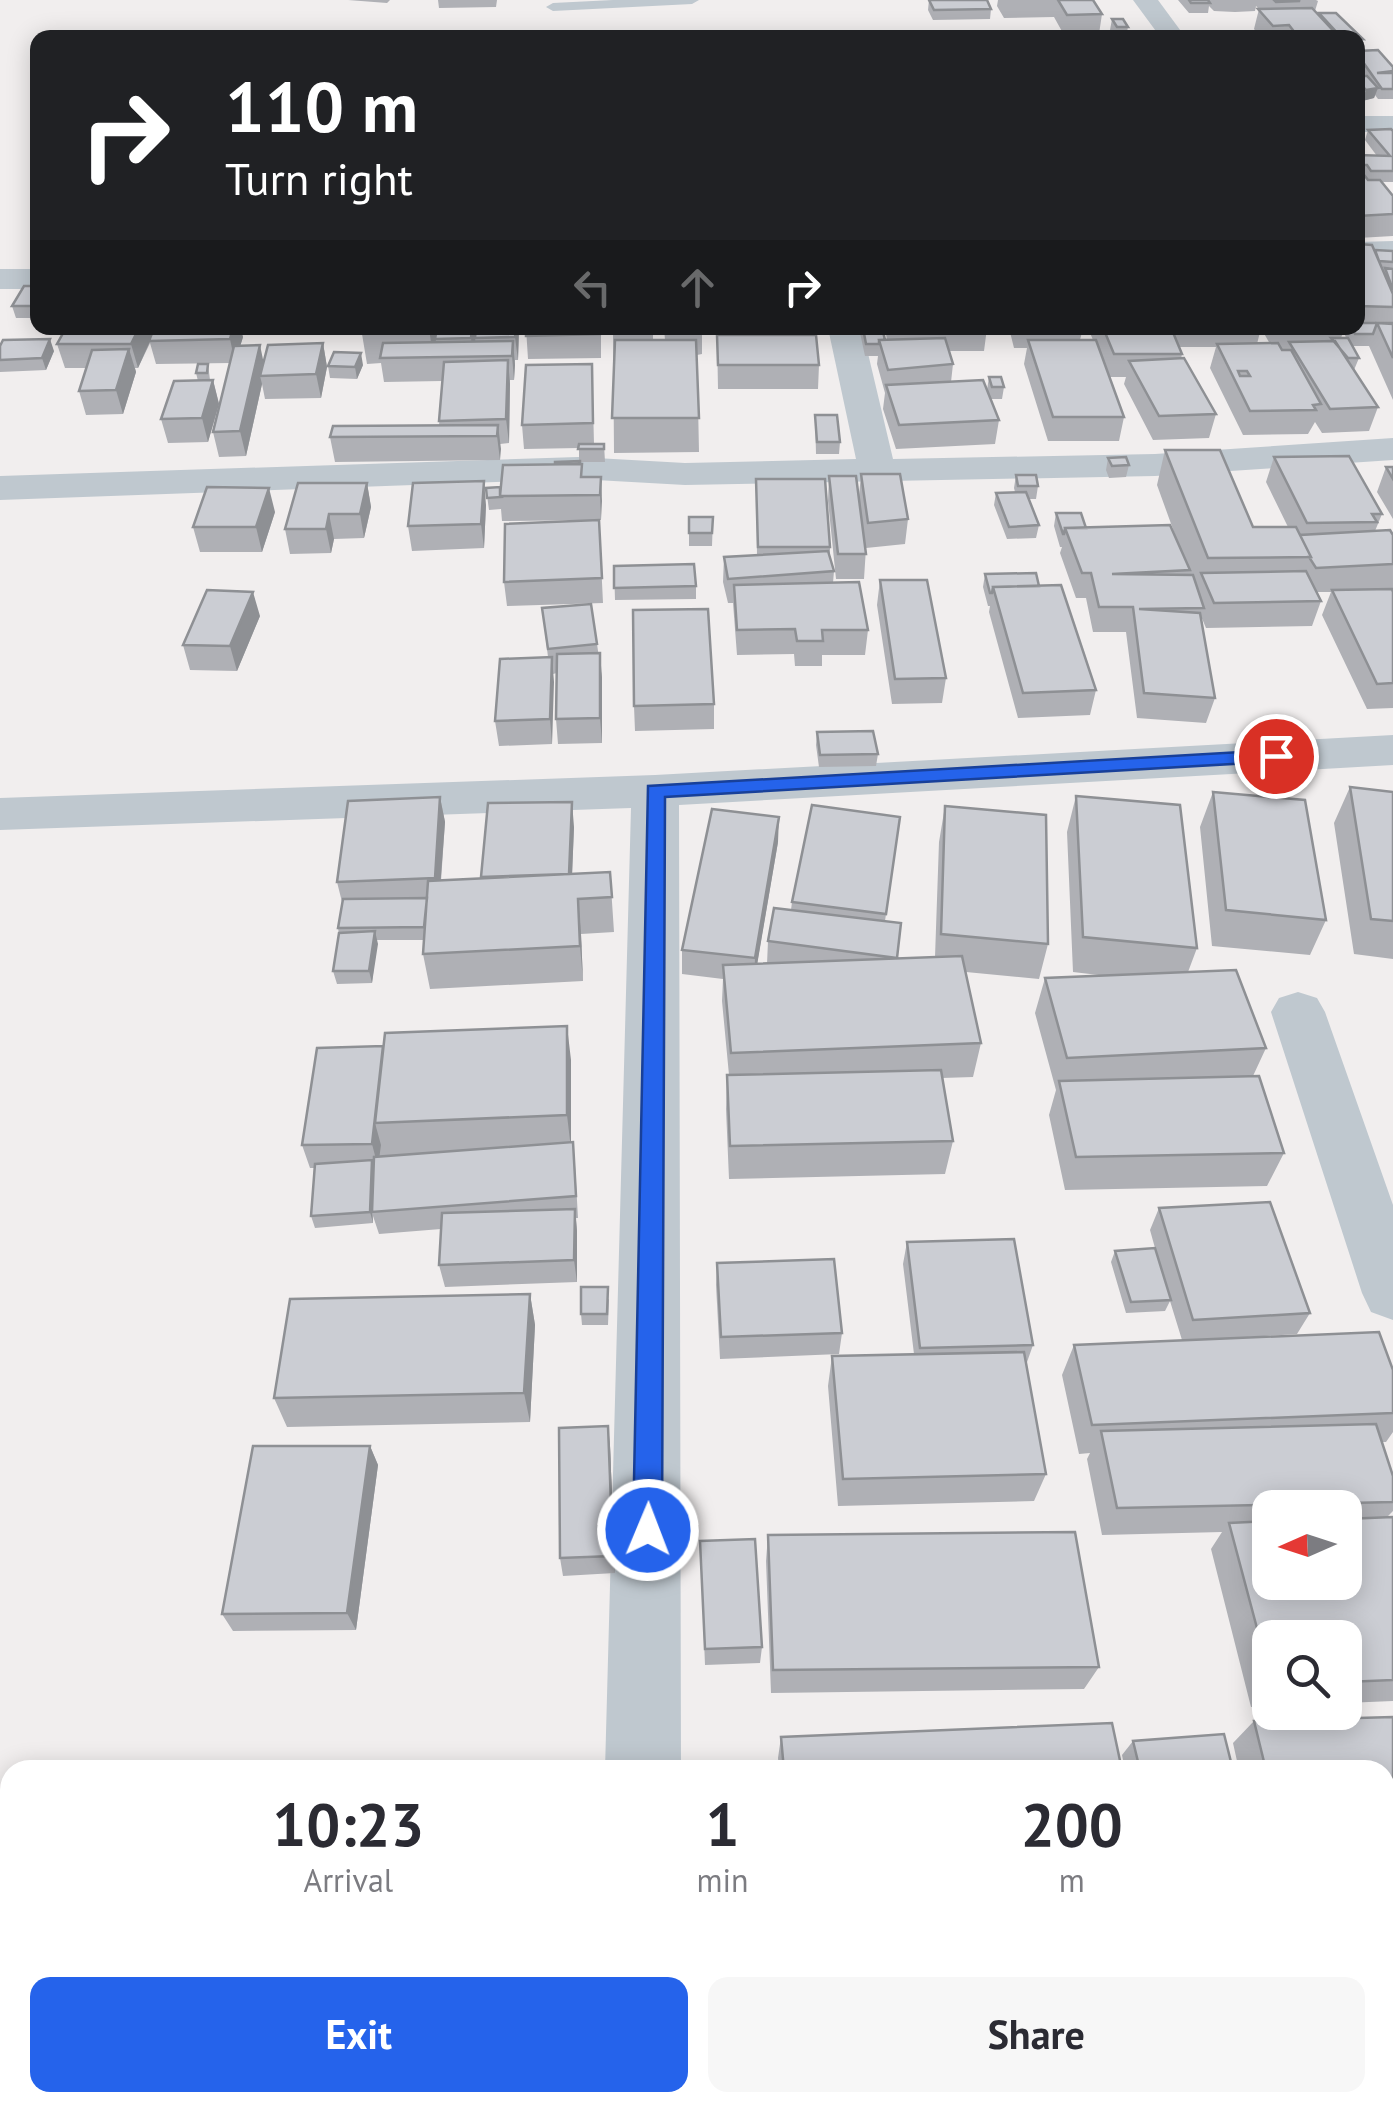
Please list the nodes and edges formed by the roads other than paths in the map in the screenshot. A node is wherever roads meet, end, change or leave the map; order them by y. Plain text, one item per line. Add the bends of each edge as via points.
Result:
1 (692, 0) edge
2 (1145, 0) edge
3 (553, 7) dead end
4 (1168, 30) edge
5 (1365, 124) edge
6 (1393, 124) edge
7 (1393, 250) edge
8 (1365, 251) edge
9 (30, 278) edge
10 (0, 279) edge
11 (847, 335) edge
12 (1393, 449) edge
13 (877, 471) junction
14 (0, 488) edge
15 (1393, 750) edge
16 (655, 791) junction
17 (0, 814) edge
18 (1298, 1012) dead end
19 (1393, 1293) edge
20 (644, 1760) edge

1 - 3 lane
2 - 4 street
5 - 6 street
7 - 8 street
9 - 10 street
11 - 13 street
12 - 13 street via 1204,463
13 - 14 street via 578,468
15 - 16 street
16 - 17 street
16 - 20 street
18 - 19 street

